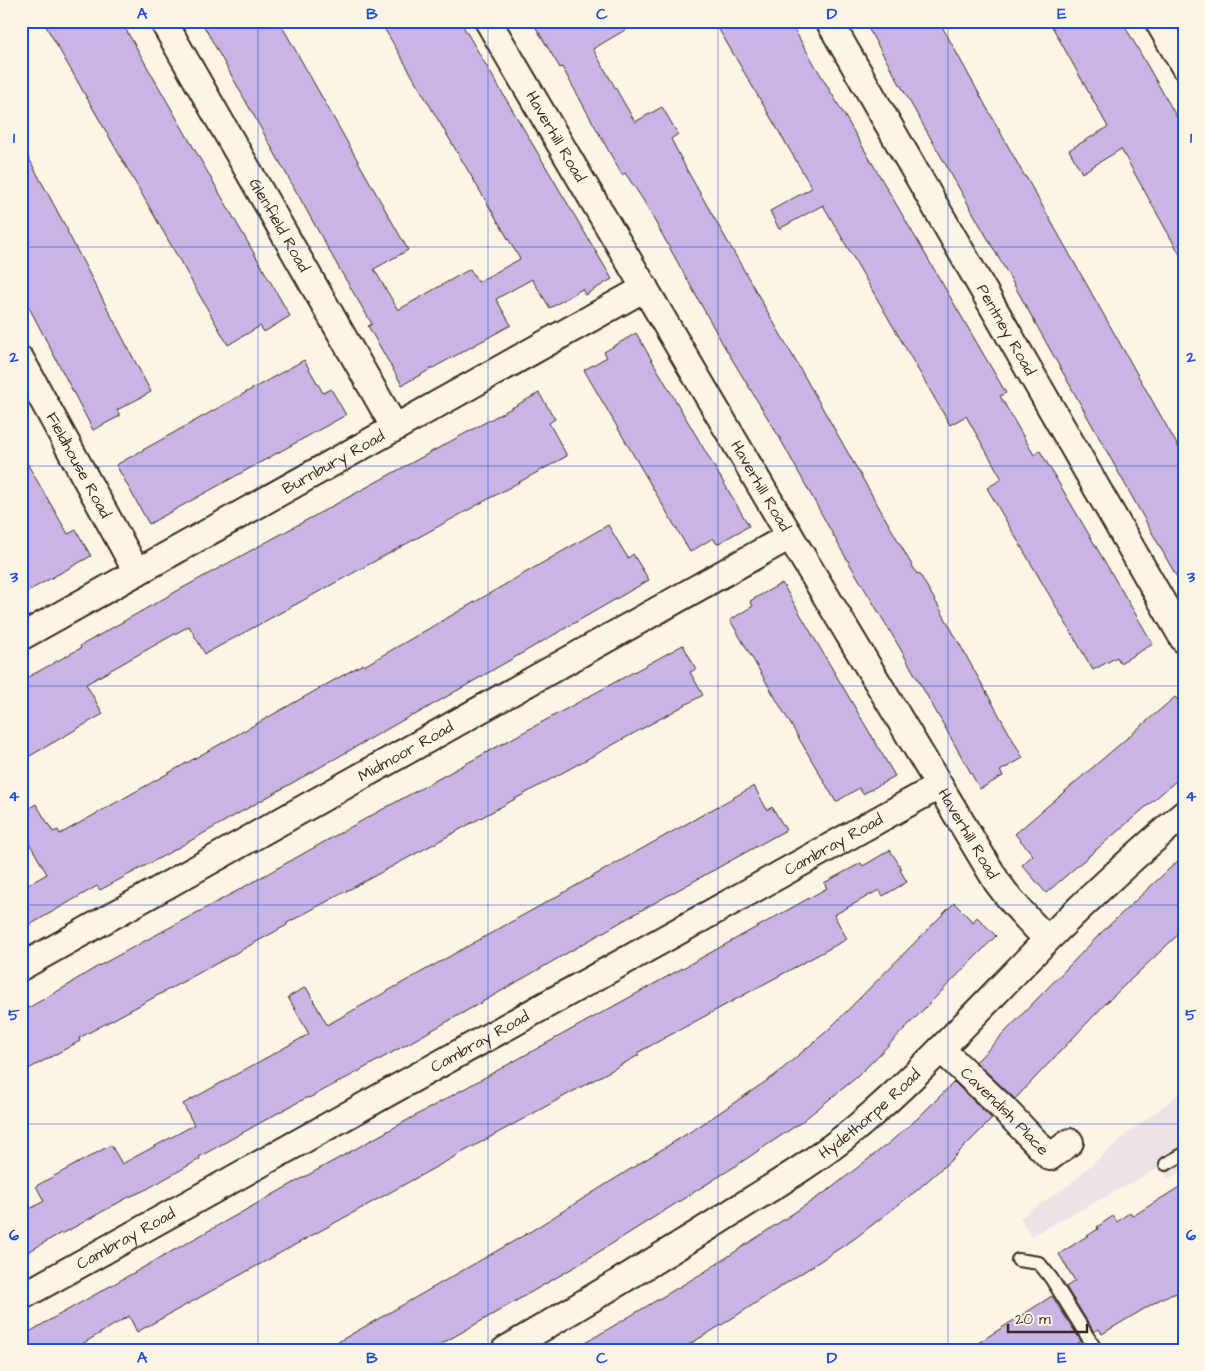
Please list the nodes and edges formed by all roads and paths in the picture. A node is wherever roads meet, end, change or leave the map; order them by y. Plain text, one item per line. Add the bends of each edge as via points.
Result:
1 (163, 21) edge
2 (488, 21) edge
3 (828, 21) edge
4 (1158, 21) edge
5 (1184, 66) edge
6 (645, 288) junction
7 (21, 360) edge
8 (395, 428) junction
9 (790, 536) junction
10 (136, 572) junction
11 (21, 637) edge
12 (1184, 640) edge
13 (939, 786) junction
14 (1181, 823) edge
15 (1047, 939) junction
16 (21, 967) edge
17 (941, 1049) junction
18 (1070, 1142) dead end
19 (1184, 1154) edge
20 (1166, 1164) dead end
21 (1018, 1260) dead end
22 (21, 1297) edge
23 (505, 1350) edge
24 (1096, 1350) edge

1 - 8 street, Glenfield Road
2 - 6 street, Haverhill Road
3 - 12 street, Pentney Road
4 - 5 street
6 - 8 street, Burnbury Road
6 - 9 street, Haverhill Road
7 - 10 street, Fieldhouse Road
8 - 10 street, Burnbury Road
9 - 13 street, Haverhill Road
9 - 16 street, Midmoor Road
10 - 11 street, Burnbury Road
13 - 15 street, Haverhill Road via 1001,888
13 - 22 street, Cambray Road
14 - 15 street, Hydethorpe Road via 1108,881
15 - 17 street, Hydethorpe Road
17 - 18 street, Cavendish Place via 1050,1157
17 - 23 street, Hydethorpe Road via 886,1102 825,1152 666,1255
19 - 20 lane
21 - 24 lane via 1039,1263

